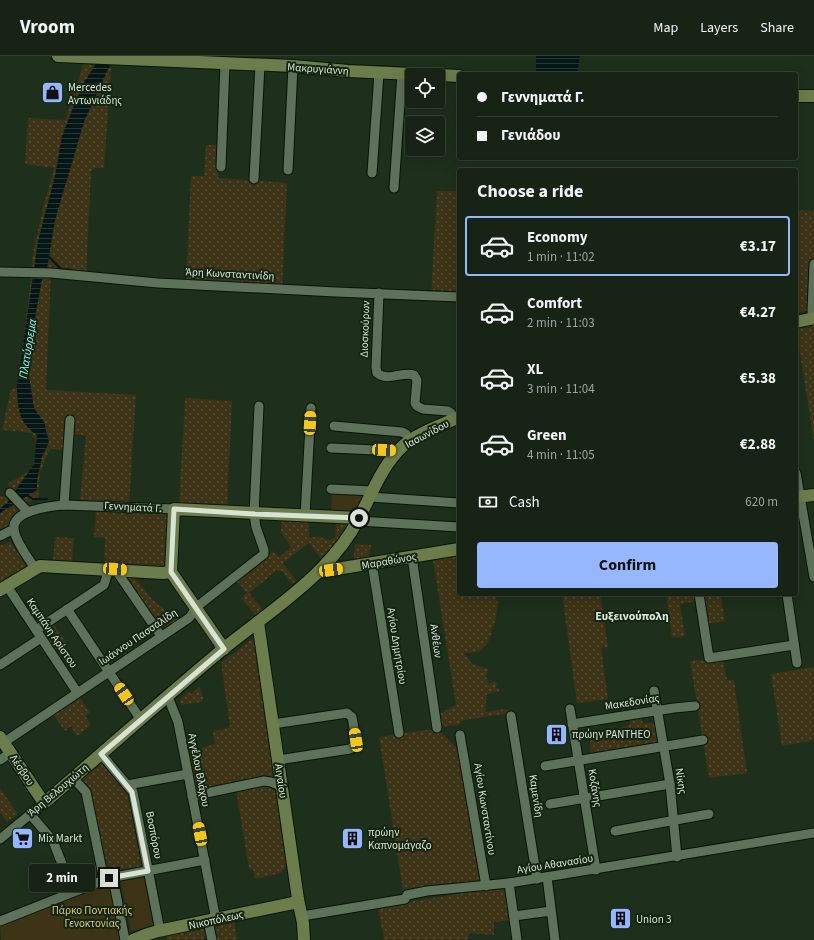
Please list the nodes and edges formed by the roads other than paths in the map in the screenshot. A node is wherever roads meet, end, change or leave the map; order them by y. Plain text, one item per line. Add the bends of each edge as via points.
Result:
1 (58, 56) edge
2 (225, 64) junction
3 (260, 66) junction
4 (293, 66) junction
5 (379, 73) junction
6 (402, 74) junction
7 (405, 74) edge
8 (445, 75) edge
9 (457, 76) edge
10 (798, 96) edge
11 (814, 96) edge
12 (221, 167) dead end
13 (288, 170) dead end
14 (372, 173) dead end
15 (254, 179) dead end
16 (394, 188) dead end
17 (814, 264) edge
18 (0, 272) edge
19 (378, 293) junction
20 (457, 297) edge
21 (814, 318) edge
22 (798, 322) edge
23 (259, 406) dead end
24 (311, 408) dead end
25 (457, 418) edge
26 (70, 420) dead end
27 (334, 426) dead end
28 (410, 441) junction
29 (331, 448) dead end
30 (398, 451) junction
31 (331, 489) dead end
32 (10, 493) dead end
33 (371, 494) junction
34 (814, 495) edge
35 (798, 497) edge
36 (457, 503) edge
37 (64, 505) junction
38 (174, 509) junction
39 (28, 512) junction
40 (254, 514) junction
41 (305, 516) junction
42 (359, 519) junction
43 (457, 527) edge
44 (14, 529) junction
45 (0, 536) edge
46 (457, 549) edge
47 (335, 554) junction
48 (412, 557) junction
49 (372, 563) junction
50 (34, 568) junction
51 (343, 568) junction
52 (112, 569) junction
53 (171, 572) junction
54 (318, 572) junction
55 (814, 577) edge
56 (3, 588) edge
57 (699, 596) edge
58 (787, 596) edge
59 (67, 608) junction
60 (196, 610) junction
61 (258, 622) junction
62 (38, 634) junction
63 (161, 636) junction
64 (236, 639) junction
65 (794, 645) junction
66 (262, 647) junction
67 (224, 649) junction
68 (797, 663) dead end
69 (0, 665) edge
70 (109, 671) junction
71 (654, 691) dead end
72 (77, 692) junction
73 (168, 697) junction
74 (695, 706) dead end
75 (570, 709) dead end
76 (657, 710) junction
77 (511, 716) dead end
78 (141, 720) junction
79 (273, 724) junction
80 (572, 724) junction
81 (437, 728) dead end
82 (399, 733) dead end
83 (460, 735) dead end
84 (2, 740) edge
85 (702, 740) dead end
86 (663, 747) junction
87 (10, 753) junction
88 (101, 754) junction
89 (0, 760) edge
90 (278, 760) junction
91 (578, 761) junction
92 (545, 766) dead end
93 (188, 774) junction
94 (73, 778) junction
95 (670, 784) junction
96 (127, 785) junction
97 (282, 787) junction
98 (192, 796) junction
99 (584, 798) junction
100 (44, 803) junction
101 (550, 804) dead end
102 (30, 814) junction
103 (709, 814) dead end
104 (674, 820) junction
105 (615, 831) dead end
106 (814, 833) edge
107 (0, 839) edge
108 (677, 857) junction
109 (205, 860) junction
110 (596, 870) junction
111 (148, 871) junction
112 (547, 877) junction
113 (109, 879) junction
114 (537, 879) junction
115 (509, 883) junction
116 (486, 886) junction
117 (73, 892) junction
118 (298, 902) junction
119 (551, 911) junction
120 (302, 916) junction
121 (514, 916) junction
122 (0, 921) edge
123 (212, 921) junction
124 (160, 931) junction
125 (125, 940) edge
126 (134, 940) edge
127 (212, 940) edge
128 (304, 940) edge
129 (517, 940) edge
130 (556, 940) edge

1 - 2 street, Μακρυγιάννη
2 - 3 street, Μακρυγιάννη
2 - 12 street
3 - 4 street, Μακρυγιάννη
3 - 15 street
4 - 5 street, Μακρυγιάννη
4 - 13 street
5 - 6 street, Μακρυγιάννη
5 - 14 street
6 - 7 street, Μακρυγιάννη
6 - 16 street
8 - 9 street
10 - 11 street
17 - 21 street
18 - 19 street, Άρη Κωνσταντινίδη
19 - 20 street, Άρη Κωνσταντινίδη
19 - 25 street, Διοσκούρων via 377,373 382,376 414,375 417,380 417,406 423,409 448,411
21 - 22 street
23 - 40 street
24 - 41 street
25 - 28 street, Ιασωνίδου
26 - 37 street
27 - 28 street via 402,432
28 - 30 street, Ιασωνίδου
29 - 30 street
30 - 33 street, Ιασωνίδου via 386,465
31 - 33 street
32 - 39 street
33 - 36 street
33 - 42 street, Ιασωνίδου
34 - 35 street
35 - 55 street
37 - 38 street, Γεννηματά Γ.
37 - 39 street, Γεννηματά Γ.
38 - 40 street, Γεννηματά Γ.
38 - 53 street
39 - 44 street via 16,521
40 - 41 street, Γεννηματά Γ.
40 - 60 street, Ιωάννου Πασσαλίδη via 264,554
41 - 42 street, Γεννηματά Γ.
42 - 43 street
42 - 47 street, Ιασωνίδου
44 - 45 street
44 - 50 street
46 - 48 street, Μαραθώνος
47 - 51 street via 336,565
47 - 54 street, Ιασωνίδου
48 - 49 street, Μαραθώνος
48 - 81 street, Ανθέων
49 - 51 street, Μαραθώνος
49 - 82 street, Αγίου Δημητρίου
50 - 52 street via 47,566
50 - 56 street
51 - 54 street, Μαραθώνος
52 - 53 street
52 - 59 street via 104,585
52 - 63 street
53 - 60 street
54 - 61 street, Άρη Βελουχιώτη
56 - 62 street, Καμπάνη Αρίστου
57 - 65 street via 709,658
58 - 65 street
59 - 62 street
59 - 70 street
60 - 63 street, Ιωάννου Πασσαλίδη via 189,618
60 - 67 street
61 - 64 street, Άρη Βελουχιώτη
61 - 66 street, Αιγαίου
62 - 69 street
62 - 72 street, Καμπάνη Αρίστου
63 - 70 street, Ιωάννου Πασσαλίδη
64 - 66 street via 253,639
64 - 67 street, Άρη Βελουχιώτη
65 - 68 street
66 - 79 street, Αιγαίου
67 - 73 street, Άρη Βελουχιώτη
70 - 72 street, Ιωάννου Πασσαλίδη
70 - 78 street
71 - 76 street, Νίκης
72 - 84 street, Ιωάννου Πασσαλίδη
73 - 78 street, Άρη Βελουχιώτη
73 - 93 street, Αγγέλου Βλάχου via 178,722
74 - 76 street, Μακεδονίας
75 - 80 street, Κοζάνης
76 - 80 street, Μακεδονίας
76 - 86 street, Νίκης
77 - 114 street, Καμενίδη
78 - 88 street, Άρη Βελουχιώτη
79 - 90 street, Αιγαίου
79 - 90 street via 344,713 353,719 356,740 356,745 350,749
80 - 91 street, Κοζάνης
83 - 116 street, Αγίου Κωνσταντίνου
84 - 87 street, Λέσβου
85 - 86 street
86 - 91 street
86 - 95 street, Νίκης
87 - 89 street
87 - 100 street, Λέσβου
88 - 94 street, Άρη Βελουχιώτη
88 - 96 street, Βοσπόρου
90 - 97 street, Αιγαίου
91 - 92 street
91 - 99 street, Κοζάνης
93 - 96 street
93 - 98 street, Αγγέλου Βλάχου
94 - 100 street, Άρη Βελουχιώτη
94 - 113 street via 86,792
95 - 99 street
95 - 104 street, Νίκης
96 - 111 street, Βοσπόρου via 134,795
97 - 98 street via 264,781
97 - 118 street, Αιγαίου
98 - 109 street, Αγγέλου Βλάχου
99 - 101 street
99 - 110 street, Κοζάνης
100 - 102 street, Άρη Βελουχιώτη
102 - 107 street, Άρη Βελουχιώτη
102 - 117 street via 53,841
103 - 104 street
104 - 105 street
104 - 108 street, Νίκης
106 - 108 street, Αγίου Αθανασίου
108 - 110 street, Αγίου Αθανασίου
109 - 111 street
109 - 123 street, Αγγέλου Βλάχου
110 - 112 street, Αγίου Αθανασίου
111 - 113 street
111 - 124 street, Βοσπόρου
112 - 114 street, Αγίου Αθανασίου
112 - 119 street
113 - 117 street
113 - 125 street
114 - 115 street, Αγίου Αθανασίου
115 - 116 street, Αγίου Αθανασίου
115 - 121 street
116 - 120 street, Αγίου Αθανασίου via 407,895 405,899
117 - 122 street
118 - 120 street, Αιγαίου
118 - 123 street, Νικοπόλεως
119 - 121 street
119 - 130 street
120 - 128 street, Αιγαίου
121 - 129 street
123 - 124 street, Νικοπόλεως
123 - 127 street, Αγγέλου Βλάχου
124 - 126 street, Νικοπόλεως via 145,934

